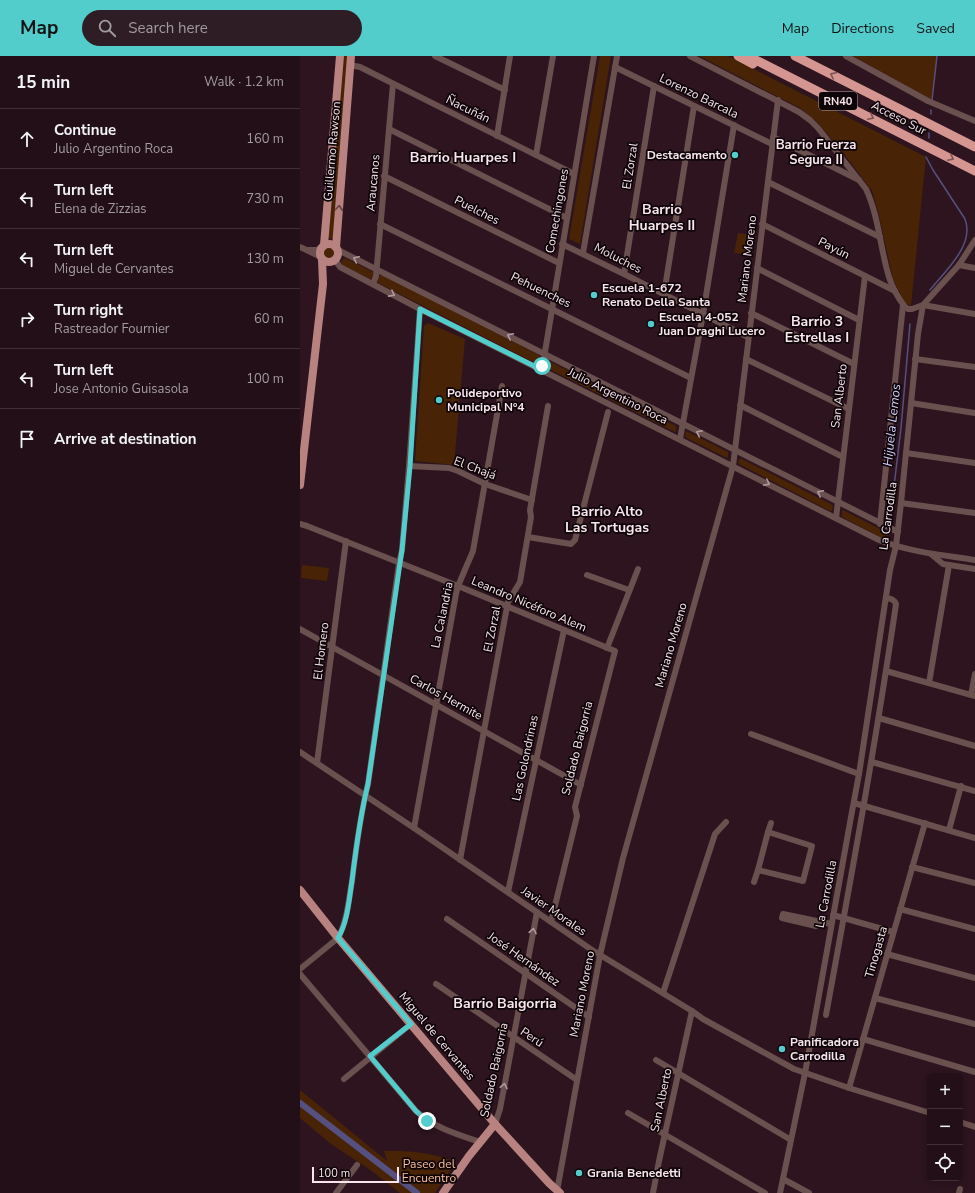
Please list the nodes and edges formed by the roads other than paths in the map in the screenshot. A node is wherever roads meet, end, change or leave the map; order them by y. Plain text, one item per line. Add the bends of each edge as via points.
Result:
1 (340, 56) edge
2 (351, 56) edge
3 (435, 56) edge
4 (510, 56) edge
5 (552, 56) edge
6 (594, 56) edge
7 (617, 56) edge
8 (690, 56) edge
9 (738, 56) edge
10 (748, 56) edge
11 (795, 56) edge
12 (846, 56) edge
13 (350, 65) junction
14 (615, 67) junction
15 (393, 84) junction
16 (654, 86) junction
17 (505, 90) junction
18 (821, 92) junction
19 (778, 100) junction
20 (694, 106) junction
21 (975, 121) edge
22 (734, 126) junction
23 (388, 129) junction
24 (497, 136) junction
25 (773, 137) junction
26 (772, 144) junction
27 (975, 146) edge
28 (536, 155) junction
29 (975, 170) edge
30 (574, 174) junction
31 (384, 176) junction
32 (860, 181) junction
33 (768, 182) junction
34 (567, 218) junction
35 (380, 224) junction
36 (762, 224) junction
37 (880, 237) junction
38 (975, 240) edge
39 (562, 244) junction
40 (323, 246) junction
41 (302, 248) edge
42 (337, 249) junction
43 (583, 253) junction
44 (327, 259) junction
45 (559, 263) junction
46 (959, 265) junction
47 (376, 268) junction
48 (757, 268) junction
49 (975, 268) edge
50 (624, 274) junction
51 (865, 276) junction
52 (374, 284) junction
53 (895, 291) junction
54 (664, 294) junction
55 (903, 305) junction
56 (923, 305) junction
57 (552, 308) junction
58 (420, 309) junction
59 (751, 313) junction
60 (703, 314) junction
61 (975, 314) edge
62 (859, 320) junction
63 (748, 338) junction
64 (545, 354) junction
65 (746, 359) junction
66 (915, 359) junction
67 (854, 364) junction
68 (975, 367) edge
69 (542, 370) junction
70 (691, 378) junction
71 (502, 386) dead end
72 (911, 403) junction
73 (740, 405) junction
74 (548, 406) dead end
75 (849, 409) junction
76 (608, 412) dead end
77 (975, 413) edge
78 (683, 425) junction
79 (680, 439) junction
80 (734, 450) junction
81 (906, 453) junction
82 (843, 456) junction
83 (975, 463) edge
84 (410, 466) junction
85 (733, 466) junction
86 (484, 484) junction
87 (300, 485) edge
88 (532, 500) junction
89 (838, 502) junction
90 (901, 503) junction
91 (975, 513) edge
92 (836, 518) junction
93 (300, 524) edge
94 (880, 524) junction
95 (898, 532) junction
96 (528, 537) junction
97 (346, 541) junction
98 (896, 546) junction
99 (931, 554) junction
100 (975, 560) edge
101 (400, 563) junction
102 (949, 565) junction
103 (638, 569) dead end
104 (975, 569) edge
105 (587, 575) dead end
106 (458, 586) junction
107 (630, 590) junction
108 (886, 598) junction
109 (507, 607) junction
110 (300, 629) edge
111 (564, 630) junction
112 (332, 647) junction
113 (607, 648) junction
114 (614, 651) joint
115 (886, 671) junction
116 (975, 674) edge
117 (383, 676) junction
118 (929, 683) junction
119 (973, 695) edge
120 (436, 705) junction
121 (879, 718) junction
122 (484, 731) junction
123 (751, 734) dead end
124 (975, 746) edge
125 (300, 752) edge
126 (536, 760) junction
127 (872, 762) junction
128 (318, 763) junction
129 (859, 774) junction
130 (581, 785) junction
131 (961, 786) junction
132 (975, 791) edge
133 (365, 795) junction
134 (854, 803) junction
135 (864, 806) junction
136 (726, 822) dead end
137 (771, 823) dead end
138 (925, 823) junction
139 (414, 828) junction
140 (948, 830) junction
141 (768, 832) junction
142 (975, 838) edge
143 (460, 860) junction
144 (912, 867) junction
145 (758, 870) junction
146 (754, 882) dead end
147 (975, 883) edge
148 (300, 890) edge
149 (508, 892) junction
150 (900, 909) junction
151 (536, 912) junction
152 (833, 915) junction
153 (844, 918) junction
154 (447, 919) dead end
155 (817, 921) junction
156 (551, 922) junction
157 (831, 924) junction
158 (975, 929) edge
159 (894, 932) junction
160 (338, 938) junction
161 (887, 954) junction
162 (600, 955) junction
163 (300, 969) edge
164 (525, 973) junction
165 (300, 974) edge
166 (975, 978) edge
167 (436, 984) dead end
168 (663, 993) junction
169 (874, 998) junction
170 (692, 1011) junction
171 (826, 1015) dead end
172 (589, 1017) junction
173 (411, 1024) junction
174 (975, 1024) edge
175 (513, 1037) junction
176 (863, 1039) junction
177 (370, 1056) junction
178 (656, 1060) dead end
179 (975, 1072) edge
180 (678, 1073) junction
181 (804, 1073) junction
182 (344, 1078) dead end
183 (577, 1080) junction
184 (849, 1088) junction
185 (927, 1112) edge
186 (628, 1113) dead end
187 (963, 1123) edge
188 (495, 1124) junction
189 (975, 1127) edge
190 (665, 1134) junction
191 (791, 1140) junction
192 (480, 1142) junction
193 (357, 1165) dead end
194 (783, 1179) junction
195 (559, 1192) edge
196 (336, 1193) edge
197 (443, 1193) edge
198 (654, 1193) edge
199 (765, 1193) edge
200 (780, 1193) edge
201 (809, 1193) edge

1 - 40 main road, Guillermo Rawson
2 - 13 main road, Guillermo Rawson
3 - 17 street
4 - 17 street
5 - 28 street
6 - 30 street, Comechingones
7 - 14 street
8 - 19 street
9 - 18 highway via 785,80
10 - 18 highway, Acceso Sur / RN40
27 -> 11 highway, Acceso Sur / RN40
12 - 21 street via 932,103
13 - 15 street, Ñacuñán via 360,67
42 -> 13 main road, Guillermo Rawson
14 - 16 street, Lorenzo Barcala
14 - 43 street
15 - 23 street, Araucanos
15 - 24 street, Ñacuñán
16 - 20 street, Lorenzo Barcala
16 - 50 street, El Zorzal
17 - 24 street
18 -> 29 highway, Acceso Sur / RN40
19 - 25 street, Mariano Moreno
19 - 32 street via 814,124
20 - 22 street, Lorenzo Barcala
20 - 54 street
22 - 26 street, Lorenzo Barcala
22 - 60 street
23 - 31 street, Araucanos
23 - 34 street
24 - 28 street, Ñacuñán
25 - 26 street, Mariano Moreno
25 - 32 street
26 - 33 street, Mariano Moreno
28 - 30 street, Ñacuñán
30 - 34 street, Comechingones
31 - 35 street, Araucanos
31 - 45 street, Puelches
32 - 37 street via 870,198
33 - 36 street, Mariano Moreno
33 - 37 street
34 - 39 street, Comechingones
35 - 47 street, Araucanos
35 - 57 street, Pehuenches
36 - 48 street, Mariano Moreno
36 - 51 street, Payún
37 - 53 street via 889,277
38 - 46 street
39 - 43 street, Moluches
39 - 45 street, Comechingones
40 - 41 street, Julio Argentino Roca via 315,250
40 - 42 main road via 329,244
40 - 44 main road via 320,252
41 - 44 street, Julio Argentino Roca
42 - 44 main road via 338,255
47 -> 42 street, Julio Argentino Roca
43 - 50 street, Moluches
44 - 52 street, Julio Argentino Roca
44 - 87 main road
45 - 57 street, Comechingones
46 - 49 street
46 - 56 street
47 - 52 street, Araucanos
64 -> 47 street, Julio Argentino Roca
48 - 59 street, Mariano Moreno
48 - 62 street
50 - 54 street, Moluches
51 - 53 street, Payún
51 - 62 street, San Alberto
52 -> 58 street, Julio Argentino Roca
53 - 55 street
54 - 60 street, Moluches
55 - 56 street via 911,310
55 - 94 street, La Carrodilla
56 - 61 street
56 - 66 street, La Carrodilla
57 - 64 street, Comechingones
57 - 70 street, Pehuenches
58 - 69 street, Julio Argentino Roca
58 - 84 street
59 - 63 street, Mariano Moreno
59 - 67 street
60 - 63 street, Moluches
60 - 70 street
62 - 67 street, San Alberto
63 - 65 street, Mariano Moreno
64 - 69 street, Comechingones
64 - 78 street, Julio Argentino Roca
65 - 73 street, Mariano Moreno
65 - 75 street
66 - 68 street
66 - 72 street, La Carrodilla
67 - 75 street, San Alberto
69 - 79 street, Julio Argentino Roca
70 - 78 street
71 - 86 street, La Calandria
72 - 77 street
72 - 81 street, La Carrodilla
73 - 80 street, Mariano Moreno
73 - 82 street
74 - 88 street, El Zorzal
75 - 82 street, San Alberto
76 - 96 street via 575,540 571,544
78 - 79 street
80 -> 78 street, Julio Argentino Roca
79 - 85 street, Julio Argentino Roca
80 - 85 street, Mariano Moreno
89 -> 80 street, Julio Argentino Roca
81 - 83 street
81 - 90 street, La Carrodilla
82 - 89 street, San Alberto
84 - 86 street, El Chajá via 449,468
84 - 101 street
85 -> 92 street, Julio Argentino Roca
85 - 162 street, Mariano Moreno via 642,787
86 - 88 street, El Chajá
86 - 106 street, La Calandria via 472,555
88 - 96 street, El Zorzal
89 - 92 street, San Alberto
89 - 94 street, Julio Argentino Roca
90 - 91 street
90 - 95 street, La Carrodilla
92 - 98 street, Julio Argentino Roca
93 - 97 street, Leandro Nicéforo Alem
94 - 95 street, Julio Argentino Roca
95 - 98 street, La Carrodilla
96 - 109 street, El Zorzal via 520,582
97 - 101 street, Leandro Nicéforo Alem
97 - 112 street, El Hornero
98 - 99 street, Julio Argentino Roca
98 - 108 street, La Carrodilla
99 - 100 street
99 - 102 street via 941,563
101 - 106 street, Leandro Nicéforo Alem
101 - 117 street
102 - 104 street
102 - 118 street
103 - 107 street
105 - 107 street
106 - 109 street, Leandro Nicéforo Alem
106 - 120 street, La Calandria
107 - 113 street
108 - 115 street, La Carrodilla via 892,599 896,604
108 - 129 street, La Carrodilla
109 - 111 street, Leandro Nicéforo Alem
109 - 122 street, El Zorzal
110 - 112 street, Carlos Hermite
111 - 113 street, Leandro Nicéforo Alem
111 - 126 street, Las Golondrinas
112 - 117 street, Carlos Hermite
112 - 128 street, El Hornero
113 - 114 street, Leandro Nicéforo Alem
114 - 130 street, Soldado Baigorria
115 - 118 street
115 - 121 street, La Carrodilla
116 - 119 street
117 - 120 street, Carlos Hermite
117 - 133 street
118 - 119 street
120 - 122 street, Carlos Hermite
120 - 139 street, La Calandria
121 - 124 street
121 - 127 street, La Carrodilla
122 - 126 street, Carlos Hermite
122 - 143 street, El Zorzal
123 - 129 street
125 - 128 street, Javier Morales
126 - 130 street, Carlos Hermite
126 - 149 street, Las Golondrinas
127 - 131 street
127 - 135 street, La Carrodilla
128 - 133 street, Javier Morales
129 - 134 street, La Carrodilla
130 - 156 street, Soldado Baigorria via 575,807 577,816
131 - 132 street
131 - 140 street
133 - 139 street, Javier Morales
133 - 160 street via 347,909
134 - 135 street
134 - 152 street, La Carrodilla
135 - 138 street
135 - 153 street, La Carrodilla
136 - 168 street via 715,834
137 - 141 street
138 - 140 street
138 - 144 street, Tinogasta
139 - 143 street, Javier Morales
140 - 142 street
141 - 145 street
141 - 145 street via 812,846 803,881
143 - 149 street, Javier Morales
144 - 147 street
144 - 150 street, Tinogasta
145 - 146 street
148 - 160 main road, Miguel de Cervantes
149 - 151 street, Javier Morales
150 - 158 street
150 - 159 street, Tinogasta
151 - 156 street, Javier Morales
164 -> 151 street, Soldado Baigorria
152 - 153 street
152 - 157 street, La Carrodilla
153 - 159 street
153 - 171 street, La Carrodilla
154 - 164 street, José Hernández
155 - 155 street via 783,914 782,918 816,926
155 - 157 street
156 - 162 street, Javier Morales
157 - 181 street, La Carrodilla
159 - 161 street, Tinogasta
160 - 163 street
160 - 173 main road, Miguel de Cervantes
161 - 166 street
161 - 169 street, Tinogasta
162 - 168 street, Javier Morales
162 - 172 street, Mariano Moreno
164 - 172 street, José Hernández
164 - 175 street, Soldado Baigorria
165 - 177 street
167 - 175 street, Perú
168 - 170 street, Javier Morales
169 - 174 street
169 - 176 street, Tinogasta
170 - 180 street, San Alberto
170 - 181 street, Javier Morales via 787,1066
172 - 183 street, Mariano Moreno
173 - 177 street
173 - 188 main road, Miguel de Cervantes
175 - 183 street, Perú
188 -> 175 street, Soldado Baigorria
176 - 179 street
176 - 184 street, Tinogasta
177 - 182 street
177 - 192 street via 422,1117 442,1129
178 - 180 street
180 - 190 street, San Alberto
180 - 191 street
181 - 184 street, Javier Morales
181 - 191 street, La Carrodilla
183 - 195 street, Mariano Moreno
184 - 185 street, Javier Morales
186 - 190 street
187 - 189 street
188 - 192 main road, Soldado Baigorria
188 - 195 main road, Miguel de Cervantes
190 - 198 street, San Alberto
190 - 199 street
191 - 194 street, La Carrodilla
192 - 197 main road, Soldado Baigorria
193 - 196 street
194 - 200 street, La Carrodilla
194 - 201 street

